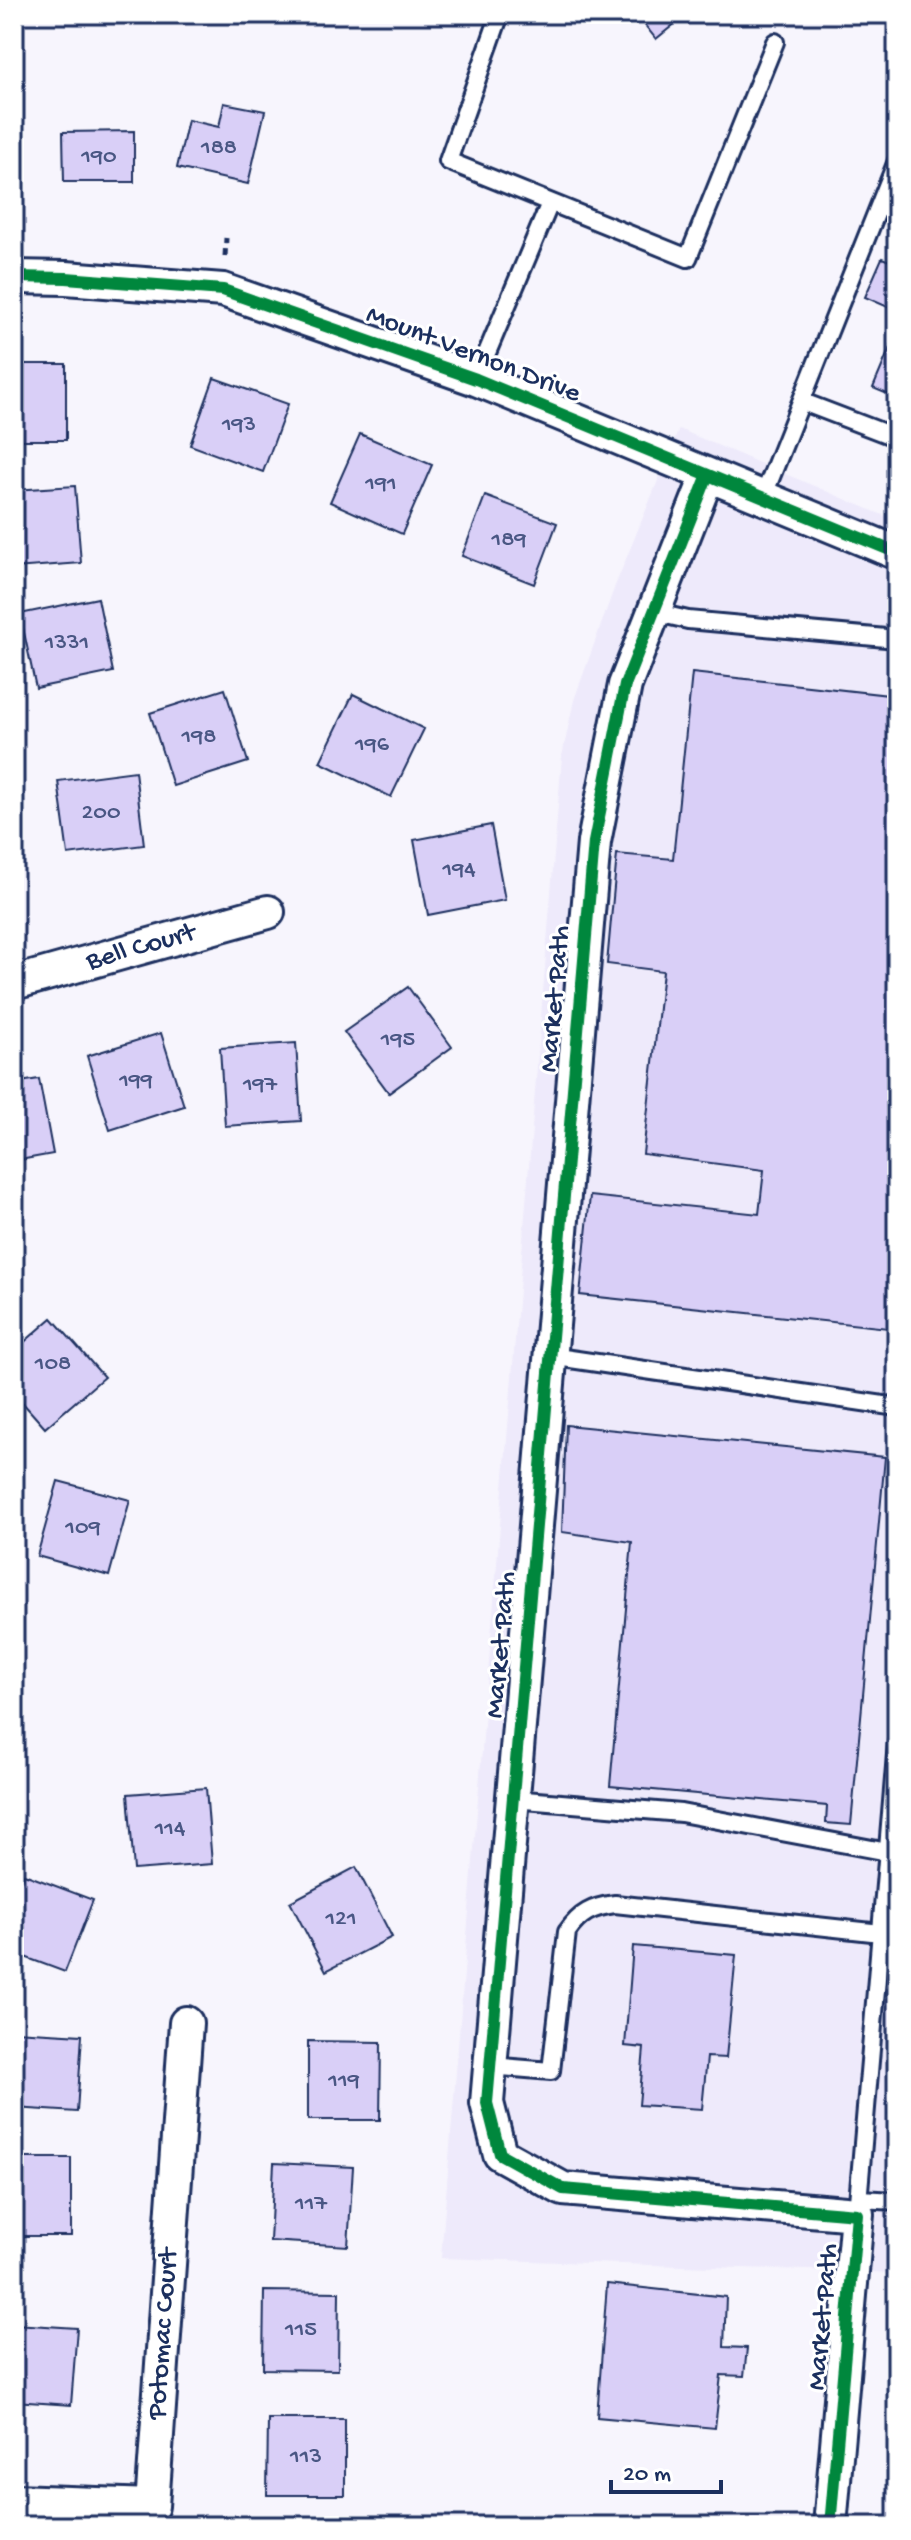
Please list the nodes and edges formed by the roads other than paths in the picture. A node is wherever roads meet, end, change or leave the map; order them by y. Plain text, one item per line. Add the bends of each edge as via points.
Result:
1 (500, 14) edge
2 (775, 42) dead end
3 (897, 161) edge
4 (550, 203) junction
5 (14, 277) edge
6 (476, 379) junction
7 (803, 402) junction
8 (897, 438) edge
9 (707, 477) junction
10 (763, 497) junction
11 (897, 553) edge
12 (653, 612) junction
13 (897, 639) edge
14 (268, 912) dead end
15 (14, 983) edge
16 (550, 1356) junction
17 (897, 1407) edge
18 (897, 1743) edge
19 (513, 1799) junction
20 (888, 1852) junction
21 (881, 1933) junction
22 (186, 2023) dead end
23 (490, 2066) junction
24 (897, 2201) edge
25 (858, 2206) junction
26 (14, 2501) edge
27 (830, 2526) edge

1 - 4 lane via 448,161
2 - 4 lane via 688,258
3 - 7 lane
4 - 6 lane
5 - 6 street, Mount Vernon Drive via 223,290
6 - 9 street, Mount Vernon Drive
7 - 8 lane
7 - 10 lane
9 - 10 street, Mount Vernon Drive
9 - 12 street, Market Path
10 - 11 street, Mount Vernon Drive
12 - 13 lane via 688,620
12 - 16 street, Market Path via 625,685 594,842
14 - 15 street, Bell Court
16 - 17 lane
16 - 19 street, Market Path
18 - 20 lane, Market Path
19 - 20 lane via 681,1813
19 - 23 street, Market Path
20 - 21 lane, Market Path
21 - 23 lane via 595,1906 567,1932 551,2071
21 - 25 lane, Market Path
22 - 26 street, Potomac Court via 152,2506
23 - 25 street, Market Path via 487,2103 500,2154 563,2189
24 - 25 lane
25 - 27 street, Market Path

